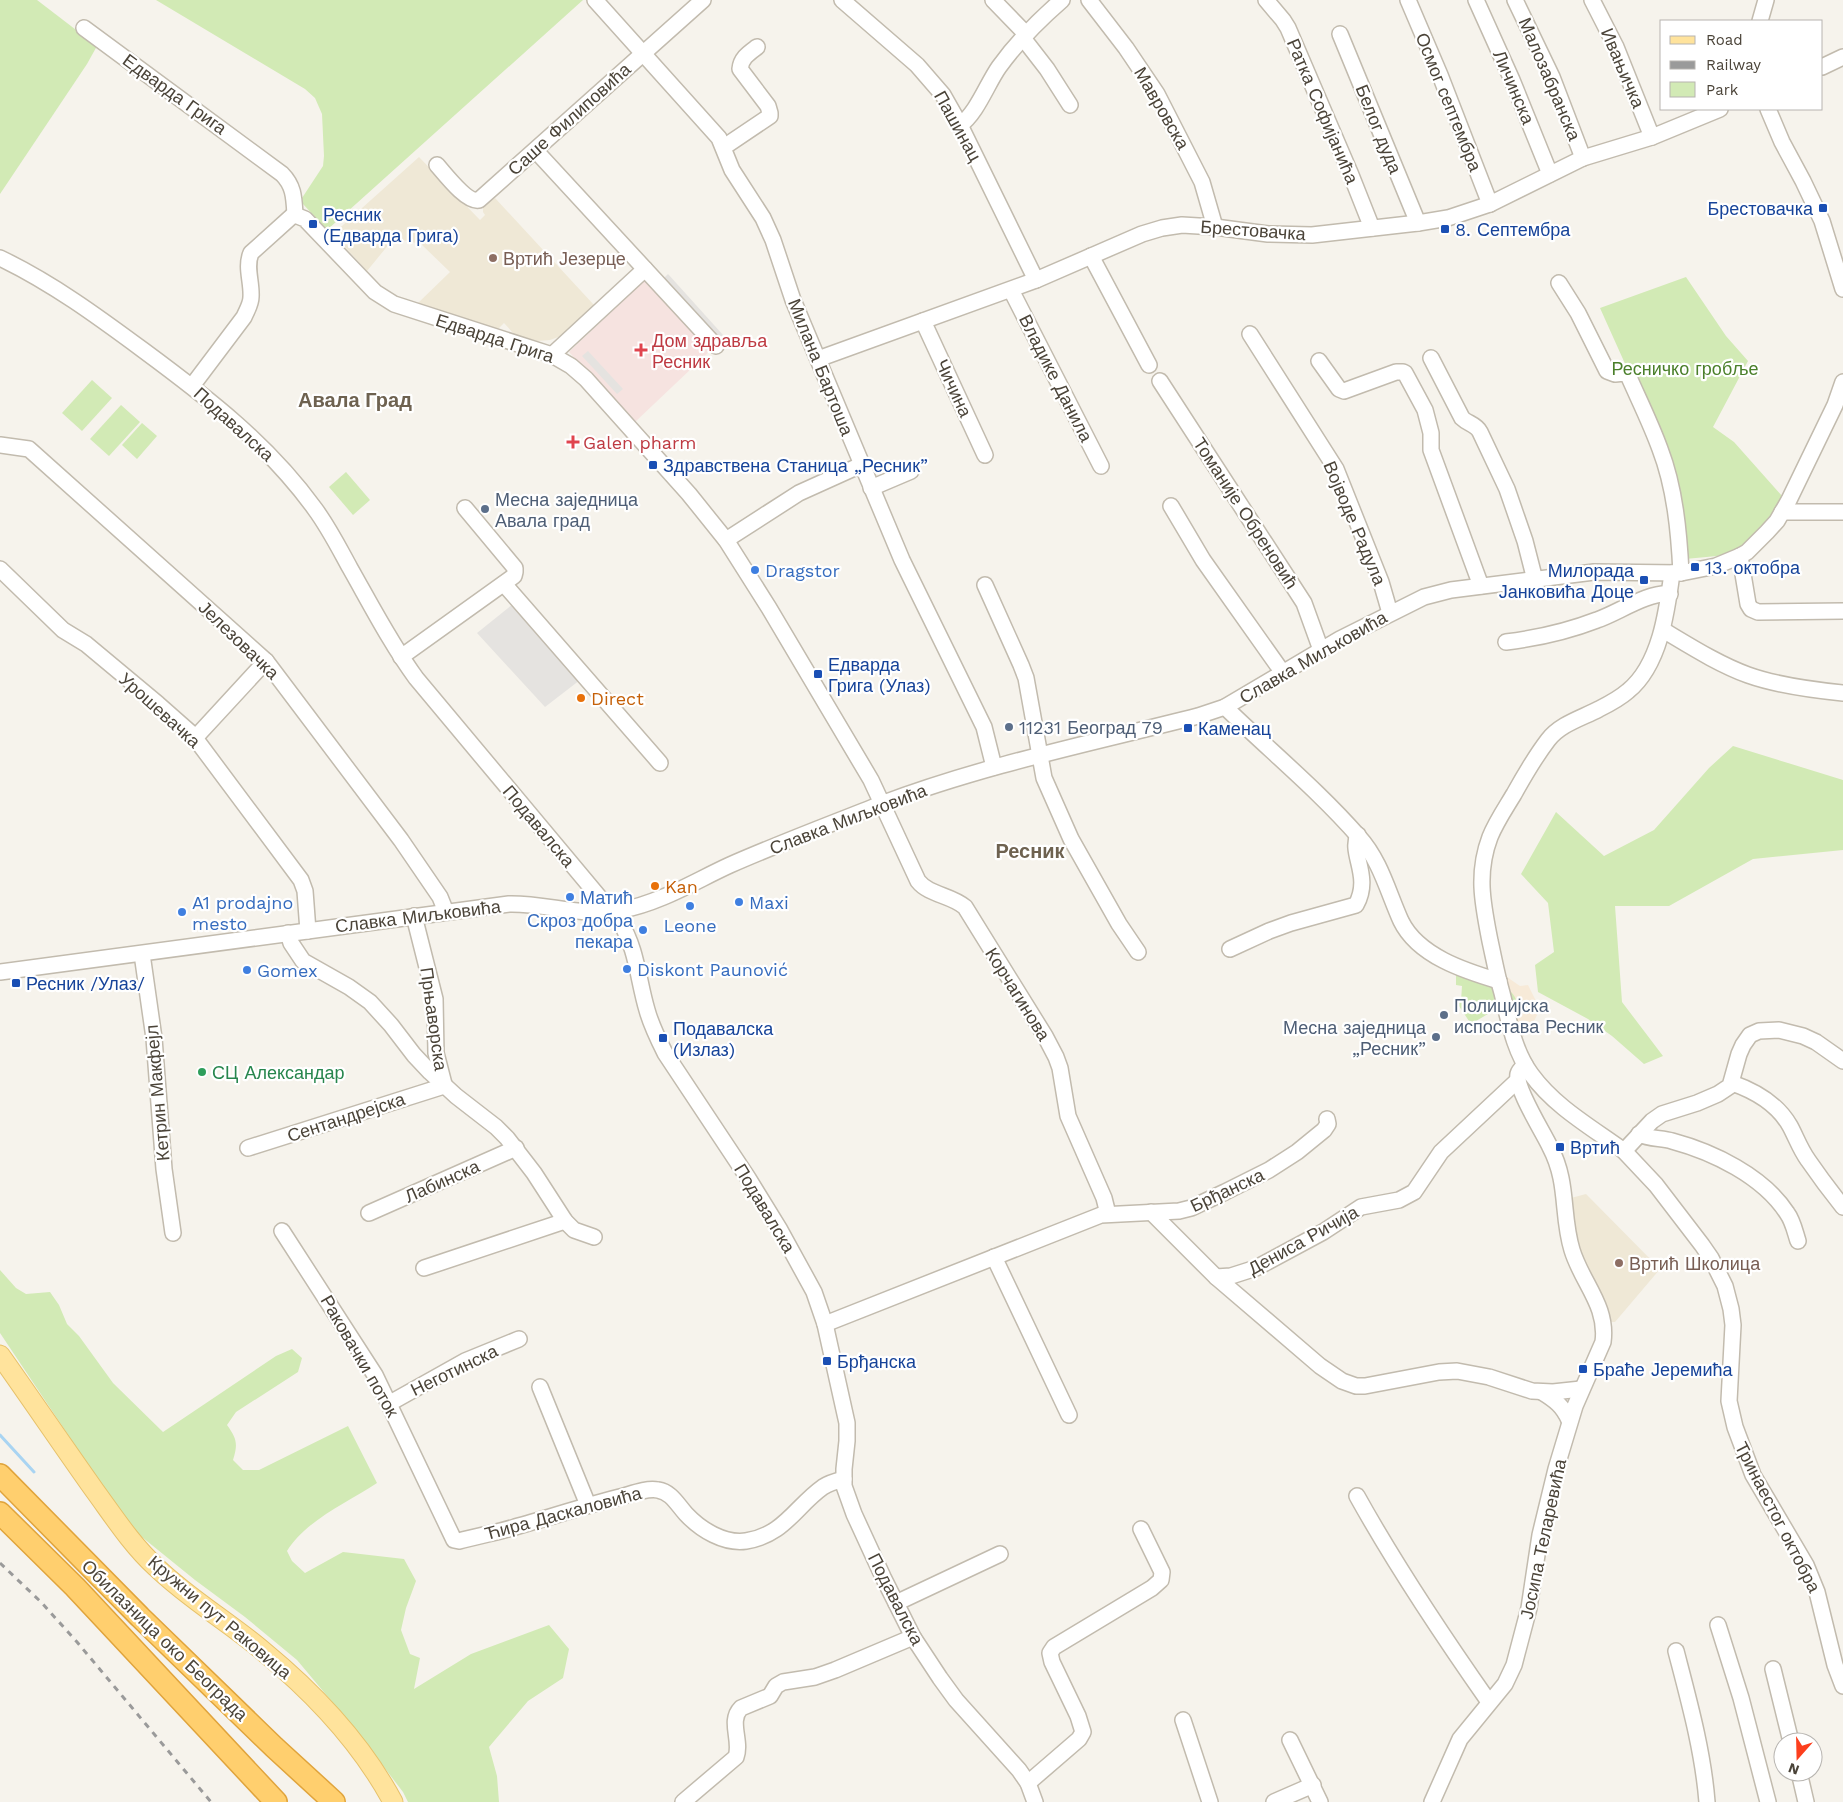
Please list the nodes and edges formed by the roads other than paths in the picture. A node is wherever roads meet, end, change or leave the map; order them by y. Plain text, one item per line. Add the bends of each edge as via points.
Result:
1 (595, 0) edge
2 (703, 0) edge
3 (842, 0) edge
4 (994, 0) edge
5 (1089, 0) edge
6 (1266, 0) edge
7 (1408, 0) edge
8 (1476, 0) edge
9 (1515, 0) edge
10 (1592, 0) edge
11 (1766, 0) edge
12 (1054, 3) edge
13 (1760, 20) edge
14 (84, 28) dead end
15 (1340, 34) dead end
16 (1025, 36) junction
17 (757, 47) dead end
18 (643, 52) junction
19 (1843, 57) edge
20 (1823, 66) edge
21 (1070, 106) dead end
22 (1718, 110) edge
23 (1768, 110) edge
24 (960, 125) junction
25 (1652, 137) junction
26 (724, 147) junction
27 (536, 151) junction
28 (1583, 158) junction
29 (437, 165) dead end
30 (1550, 174) junction
31 (1490, 204) junction
32 (295, 215) junction
33 (1418, 223) junction
34 (1215, 226) junction
35 (1372, 228) junction
36 (1091, 256) junction
37 (0, 258) edge
38 (645, 269) junction
39 (1036, 280) junction
40 (1559, 283) dead end
41 (1843, 289) edge
42 (1011, 290) junction
43 (923, 321) junction
44 (1250, 334) dead end
45 (716, 346) dead end
46 (552, 355) junction
47 (1432, 358) dead end
48 (818, 359) junction
49 (1319, 361) dead end
50 (1149, 364) dead end
51 (1160, 381) dead end
52 (1843, 382) edge
53 (192, 386) junction
54 (1836, 419) edge
55 (0, 445) edge
56 (985, 454) dead end
57 (861, 465) junction
58 (1101, 466) dead end
59 (911, 471) dead end
60 (871, 488) junction
61 (1171, 506) dead end
62 (465, 508) dead end
63 (1782, 512) junction
64 (1843, 512) edge
65 (726, 540) junction
66 (1740, 556) junction
67 (0, 569) edge
68 (1677, 573) junction
69 (1535, 580) junction
70 (504, 584) junction
71 (985, 586) dead end
72 (1481, 586) junction
73 (1670, 594) junction
74 (1843, 611) edge
75 (1390, 613) junction
76 (1663, 630) junction
77 (1506, 642) dead end
78 (1321, 650) junction
79 (400, 657) junction
80 (266, 662) junction
81 (1283, 672) junction
82 (1843, 693) edge
83 (1225, 707) junction
84 (195, 738) junction
85 (1039, 756) junction
86 (660, 763) dead end
87 (994, 767) junction
88 (882, 804) junction
89 (1358, 835) junction
90 (446, 912) junction
91 (611, 912) junction
92 (414, 916) junction
93 (308, 931) junction
94 (288, 933) junction
95 (1230, 949) dead end
96 (1138, 952) dead end
97 (142, 954) junction
98 (0, 972) edge
99 (1499, 982) junction
100 (1843, 1060) edge
101 (1525, 1065) junction
102 (1518, 1080) junction
103 (1732, 1083) junction
104 (444, 1086) junction
105 (1327, 1119) dead end
106 (1639, 1134) junction
107 (248, 1148) dead end
108 (516, 1148) junction
109 (1624, 1151) junction
110 (1843, 1207) edge
111 (1151, 1212) junction
112 (369, 1213) dead end
113 (1108, 1214) junction
114 (565, 1221) junction
115 (282, 1232) dead end
116 (173, 1233) dead end
117 (594, 1236) dead end
118 (1798, 1241) dead end
119 (994, 1257) junction
120 (424, 1268) dead end
121 (1216, 1277) junction
122 (825, 1324) junction
123 (519, 1339) dead end
124 (0, 1355) edge
125 (540, 1387) dead end
126 (1582, 1389) junction
127 (1542, 1392) junction
128 (390, 1402) junction
129 (1068, 1416) dead end
130 (1569, 1420) junction
131 (0, 1475) edge
132 (844, 1479) junction
133 (1357, 1496) dead end
134 (588, 1505) junction
135 (0, 1513) edge
136 (1141, 1529) dead end
137 (454, 1540) joint
138 (1000, 1554) dead end
139 (896, 1603) junction
140 (1823, 1612) junction
141 (1718, 1625) dead end
142 (913, 1637) junction
143 (1676, 1651) dead end
144 (1843, 1652) edge
145 (1772, 1670) dead end
146 (1843, 1686) edge
147 (1489, 1702) junction
148 (1183, 1720) dead end
149 (1788, 1732) edge
150 (1290, 1740) dead end
151 (1801, 1782) edge
152 (1028, 1783) junction
153 (1313, 1785) junction
154 (276, 1802) edge
155 (334, 1802) edge
156 (393, 1802) edge
157 (683, 1802) edge
158 (1035, 1802) edge
159 (1210, 1802) edge
160 (1274, 1802) edge
161 (1320, 1802) edge
162 (1432, 1802) edge
163 (1708, 1802) edge
164 (1768, 1802) edge
165 (1806, 1802) edge

1 - 18 street, Милана Бартоша
2 - 18 street, Саше Филиповића
3 - 24 street, Пашинац via 928,75
4 - 16 street
5 - 34 street, Мавровска via 1157,94 1202,182
6 - 35 street, Ратка Софијанића via 1288,28
7 - 31 street, Осмог септембра
8 - 30 street, Личинска
9 - 28 street, Малозабранска via 1552,77
10 - 25 street, Ивањичка via 1616,47
11 - 13 street
12 - 16 street
14 - 32 street, Едварда Грига via 282,174 294,194
15 - 33 street, Белог дуда
16 - 21 street
16 - 24 street via 999,68 969,117
17 - 26 street via 744,57 740,69 768,106 770,116
18 - 26 street, Милана Бартоша via 720,138
18 - 27 street, Саше Филиповића
19 - 20 street
22 - 25 street, Брестовачка
23 - 41 street via 1822,221
24 - 39 street, Пашинац
25 - 28 street, Брестовачка
26 - 48 street, Милана Бартоша via 732,170 769,230 790,294
27 - 29 street, Саше Филиповића via 478,201 466,196
27 - 38 street
28 - 30 street, Брестовачка
30 - 31 street, Брестовачка
31 - 33 street, Брестовачка via 1461,215
32 - 46 street, Едварда Грига via 305,219 384,299
32 - 53 street via 251,253 248,260 249,306
33 - 35 street, Брестовачка
34 - 35 street, Брестовачка via 1268,234 1302,235
34 - 36 street, Брестовачка via 1162,228
36 - 39 street, Брестовачка
36 - 50 street
37 - 53 street, Подавалска via 41,279 89,310
38 - 45 street
38 - 46 street
39 - 42 street, Брестовачка
40 - 68 street via 1607,371 1628,375 1661,450 1680,537
42 - 43 street, Брестовачка
42 - 58 street, Владике Данила
43 - 48 street, Брестовачка
43 - 56 street, Чичина
44 - 75 street, Војводе Радула via 1336,469
46 - 65 street, Едварда Грига via 578,371 597,391
47 - 69 street via 1462,418 1476,426 1504,481
48 - 57 street, Милана Бартоша
49 - 72 street via 1339,389 1344,391 1396,372 1405,373 1425,410 1432,433 1431,450
51 - 78 street, Томаније Обреновић via 1304,602
52 - 54 street
53 - 79 street, Подавалска via 264,448 314,507
54 - 63 street
55 - 80 street, Јелезовачка via 29,449
57 - 60 street, Милана Бартоша
57 - 65 street via 799,494
59 - 60 street
60 - 87 street, Милана Бартоша via 906,569 984,727
61 - 81 street via 1231,600
62 - 70 street via 515,568 514,576
63 - 64 street
63 - 66 street via 1767,532
65 - 88 street, Едварда Грига via 857,756
66 - 68 street via 1716,566
66 - 74 street via 1751,609 1758,612
67 - 84 street, Урошевачка via 63,630 86,644
68 - 69 street, Славка Миљковића via 1594,572
68 - 73 street
69 - 72 street, Славка Миљковића
70 - 79 street
70 - 86 street
71 - 85 street via 1022,665
72 - 75 street, Славка Миљковића via 1424,597
73 - 76 street
73 - 77 street via 1659,594 1568,631
75 - 78 street, Славка Миљковића
76 - 82 street via 1746,674
76 - 99 street via 1648,664 1629,691 1553,734 1495,824 1485,855 1481,887
78 - 81 street, Славка Миљковића
79 - 91 street, Подавалска
80 - 84 street
80 - 90 street, Јелезовачка via 401,840 440,897
81 - 83 street, Славка Миљковића
83 - 85 street, Славка Миљковића
83 - 89 street
84 - 93 street, Урошевачка via 301,880
85 - 87 street, Славка Миљковића
85 - 96 street via 1044,778 1071,838
87 - 88 street, Славка Миљковића
88 - 91 street, Славка Миљковића via 800,835 664,896
88 - 113 street, Корчагинова via 918,881 927,889 965,907 1056,1057 1068,1116
89 - 95 street via 1355,841 1363,878 1356,905 1284,926
89 - 99 street via 1373,855 1402,924 1411,935 1451,965
90 - 91 street, Славка Миљковића via 513,904 576,912
90 - 92 street, Славка Миљковића
91 - 122 street, Подавалска via 630,940 647,1011 665,1053 780,1230 814,1292
92 - 93 street, Славка Миљковића
92 - 104 street, Прњаворска via 435,999 436,1053
93 - 94 street, Славка Миљковића
94 - 97 street, Славка Миљковића
94 - 104 street via 303,961 336,978 370,1002
97 - 98 street, Славка Миљковића
97 - 116 street, Кетрин Макфејл via 154,1038 164,1169
99 - 101 street, Тринаестог октобра via 1516,1045
100 - 103 street via 1803,1036 1779,1030 1759,1031 1750,1035 1743,1045
101 - 102 street via 1520,1069
101 - 109 street, Тринаестог октобра via 1557,1103
102 - 121 street, Дениса Ричија via 1441,1152 1414,1192 1399,1200 1361,1207 1323,1232 1256,1268
102 - 126 street, Јосипа Теларевића via 1559,1166 1572,1251 1600,1307 1604,1323 1603,1342
103 - 106 street via 1718,1094 1662,1114
103 - 110 street via 1765,1098 1780,1111 1808,1160
104 - 107 street, Сентандрејска
104 - 108 street, Прњаворска via 496,1126
105 - 111 street, Брђанска via 1324,1130 1269,1170 1185,1210
106 - 109 street
106 - 118 street via 1690,1147 1745,1172 1788,1213
108 - 112 street, Лабинска
108 - 114 street, Прњаворска
109 - 140 street, Тринаестог октобра via 1656,1184 1702,1245 1725,1286 1733,1325 1730,1401 1735,1427 1753,1475 1806,1565
111 - 113 street, Брђанска
111 - 121 street
113 - 119 street, Брђанска
114 - 117 street, Прњаворска via 574,1230
114 - 120 street
115 - 128 street, Раковачки поток
119 - 122 street, Брђанска
119 - 129 street
121 - 127 street via 1320,1366 1356,1386 1439,1372 1465,1372
122 - 132 street, Подавалска via 847,1423
123 - 128 street, Неготинска via 465,1361
124 - 156 main road, Кружни пут Раковица via 141,1552 308,1691 334,1719
125 - 134 street
126 - 127 street
126 - 130 street, Јосипа Теларевића
127 - 130 street via 1558,1403
128 - 137 street, Раковачки поток
130 - 147 street, Јосипа Теларевића via 1546,1508 1529,1608 1519,1646 1508,1679
131 - 155 highway, Обилазница око Београда via 147,1624
132 - 134 street, Ћира Даскаловића via 823,1487 774,1532 743,1541 729,1540 704,1529 672,1496 659,1490
132 - 139 street, Подавалска via 854,1514
133 - 147 street via 1432,1622
134 - 137 street, Ћира Даскаловића via 515,1527
135 - 154 highway, Обилазница око Београда via 75,1587
136 - 152 street via 1162,1572 1161,1580 1054,1647 1050,1653 1083,1732
138 - 139 street
139 - 142 street, Подавалска
140 - 144 street via 1832,1619
140 - 146 street, Тринаестог октобра
141 - 164 street
142 - 152 street, Подавалска via 956,1700
142 - 157 street via 815,1677 780,1683 770,1696 741,1708 736,1720 736,1756
143 - 163 street via 1692,1711
145 - 149 street
147 - 162 street, Јосипа Теларевића via 1460,1739
148 - 159 street
150 - 153 street
151 - 165 street
152 - 158 street, Подавалска
153 - 160 street
153 - 161 street

